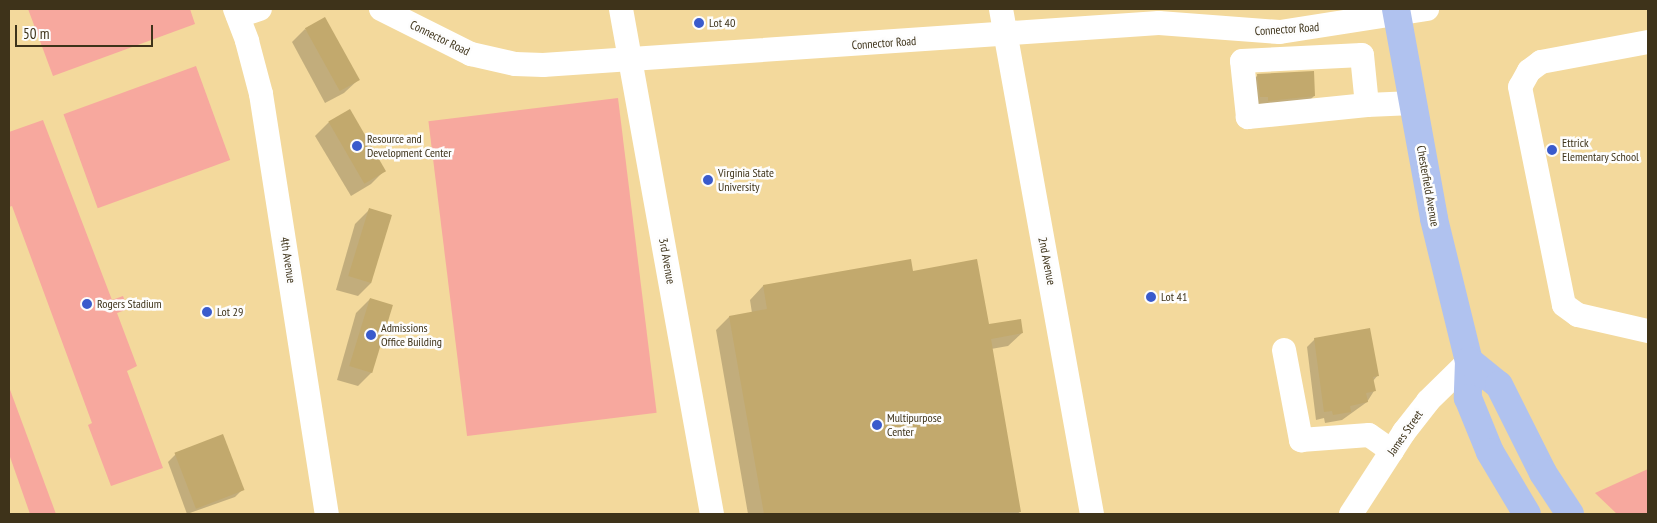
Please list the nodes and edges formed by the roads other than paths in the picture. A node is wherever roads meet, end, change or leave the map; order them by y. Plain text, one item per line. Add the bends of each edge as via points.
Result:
1 (380, 9) edge
2 (621, 9) edge
3 (1001, 9) edge
4 (1427, 9) edge
5 (245, 11) edge
6 (1396, 12) edge
7 (1006, 33) junction
8 (1648, 42) edge
9 (630, 60) junction
10 (1413, 104) junction
11 (1367, 105) junction
12 (1648, 332) edge
13 (1284, 350) dead end
14 (1469, 361) junction
15 (1392, 451) junction
16 (327, 514) edge
17 (708, 514) edge
18 (712, 514) edge
19 (1092, 514) edge
20 (1351, 514) edge
21 (1527, 514) edge
22 (1570, 514) edge

1 - 9 street, Connector Road via 450,46 494,60 543,65
2 - 9 street, 3rd Avenue
3 - 7 street, 2nd Avenue
4 - 6 street, Connector Road
5 - 16 street, 4th Avenue
6 - 7 street, Connector Road via 1280,32 1185,22
6 - 10 main road, Chesterfield Avenue
7 - 9 street, Connector Road
7 - 19 street, 2nd Avenue
8 - 12 street via 1541,62 1529,71 1520,87 1564,305 1578,314
9 - 18 street, 3rd Avenue
10 - 11 street
10 - 14 main road, Chesterfield Avenue via 1449,290
11 - 11 street via 1362,55 1242,61 1248,117
13 - 15 street via 1301,440 1369,435
14 - 15 street, James Street via 1428,401
14 - 21 main road, Chesterfield Avenue via 1468,398 1474,416 1490,452
14 - 22 main road via 1498,385 1543,473
15 - 20 street, James Street
17 - 18 street

